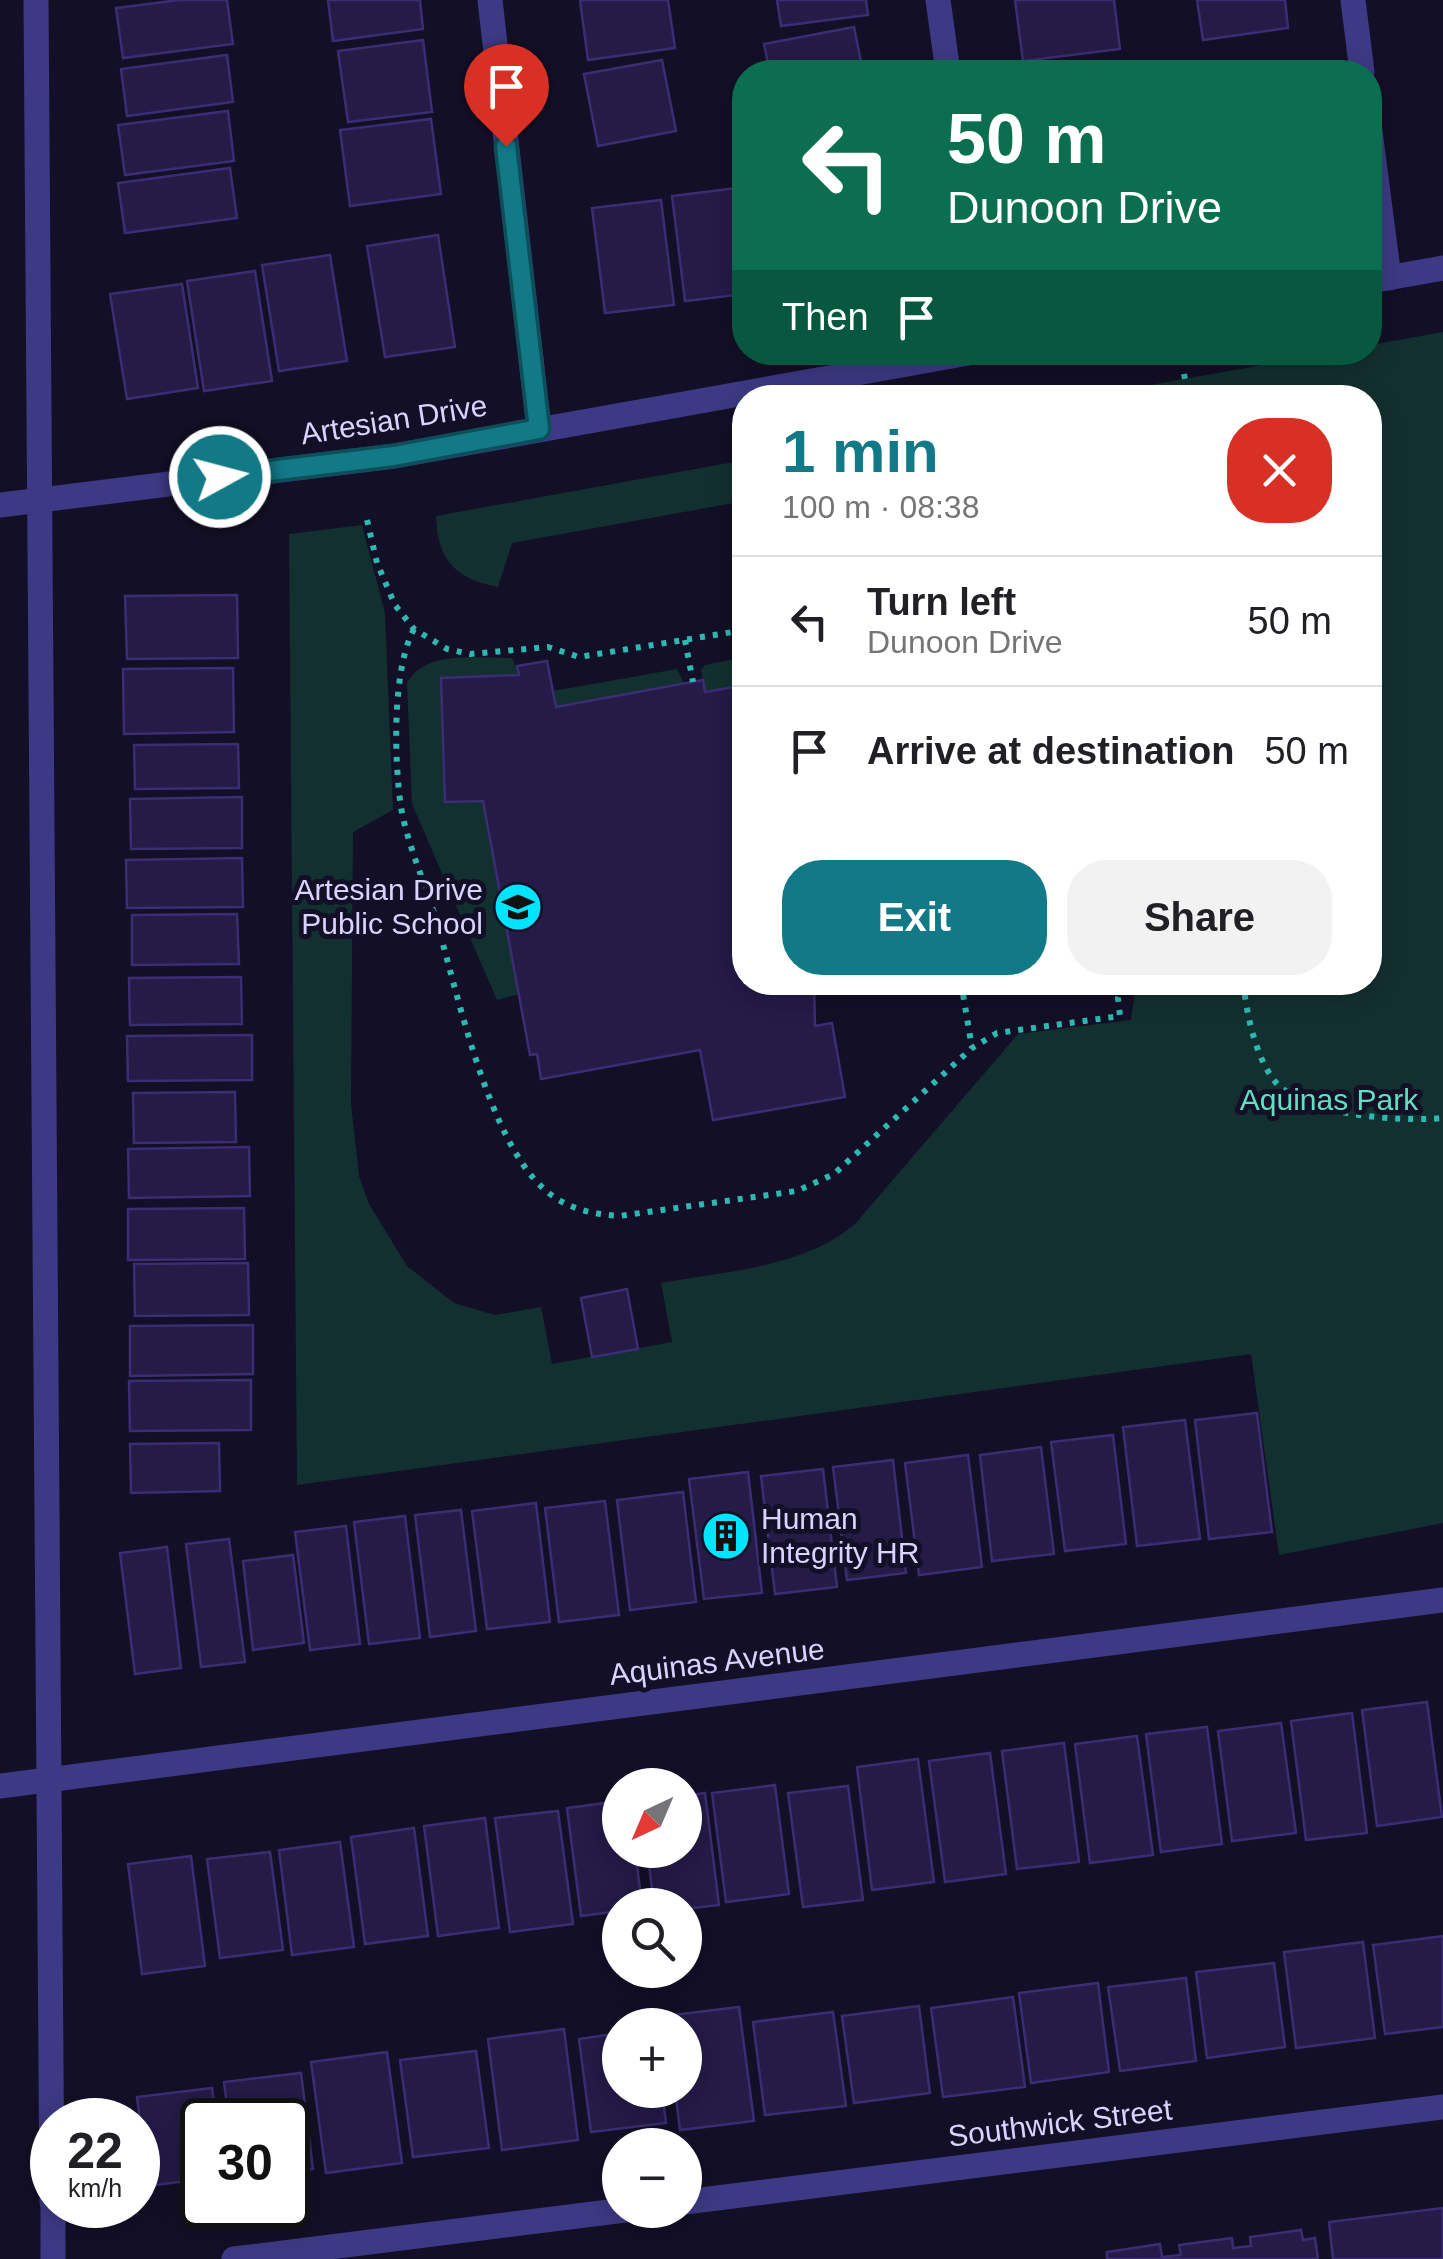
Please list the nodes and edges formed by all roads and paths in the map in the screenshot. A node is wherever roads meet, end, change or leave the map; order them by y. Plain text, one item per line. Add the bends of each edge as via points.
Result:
1 (36, 0) edge
2 (490, 0) edge
3 (938, 0) edge
4 (1353, 0) edge
5 (946, 60) edge
6 (1360, 60) edge
7 (1443, 268) edge
8 (1382, 280) edge
9 (901, 365) edge
10 (1184, 374) dead end
11 (788, 385) edge
12 (1186, 385) edge
13 (732, 395) edge
14 (539, 429) junction
15 (41, 498) junction
16 (0, 506) edge
17 (366, 520) dead end
18 (414, 628) junction
19 (732, 632) edge
20 (685, 640) junction
21 (693, 682) dead end
22 (963, 995) edge
23 (1119, 995) edge
24 (1246, 995) edge
25 (972, 1048) junction
26 (1443, 1118) edge
27 (1443, 1600) edge
28 (48, 1781) junction
29 (0, 1786) edge
30 (51, 2098) edge
31 (1443, 2107) edge
32 (702, 2200) edge
33 (602, 2213) edge
34 (52, 2228) edge
35 (53, 2259) edge
36 (234, 2259) edge

1 - 15 street
2 - 14 street
3 - 5 street
4 - 6 street
7 - 8 street
9 - 11 street, Artesian Drive
10 - 12 path
13 - 14 street, Artesian Drive
14 - 15 street, Artesian Drive via 394,456
15 - 16 street, Artesian Drive
15 - 28 street
17 - 18 path via 385,585
18 - 20 path via 447,649 470,654 548,646 579,657
18 - 25 path via 397,676 401,808 490,1098 515,1156 542,1188 566,1205 619,1216 797,1191 834,1174
19 - 20 path
20 - 21 path
22 - 25 path
23 - 25 path via 1120,1016 997,1033
24 - 26 path via 1274,1081 1308,1104 1345,1113
27 - 28 street, Aquinas Avenue
28 - 29 street, Aquinas Avenue
28 - 30 street
31 - 32 street, Southwick Street
33 - 36 street
34 - 35 street

